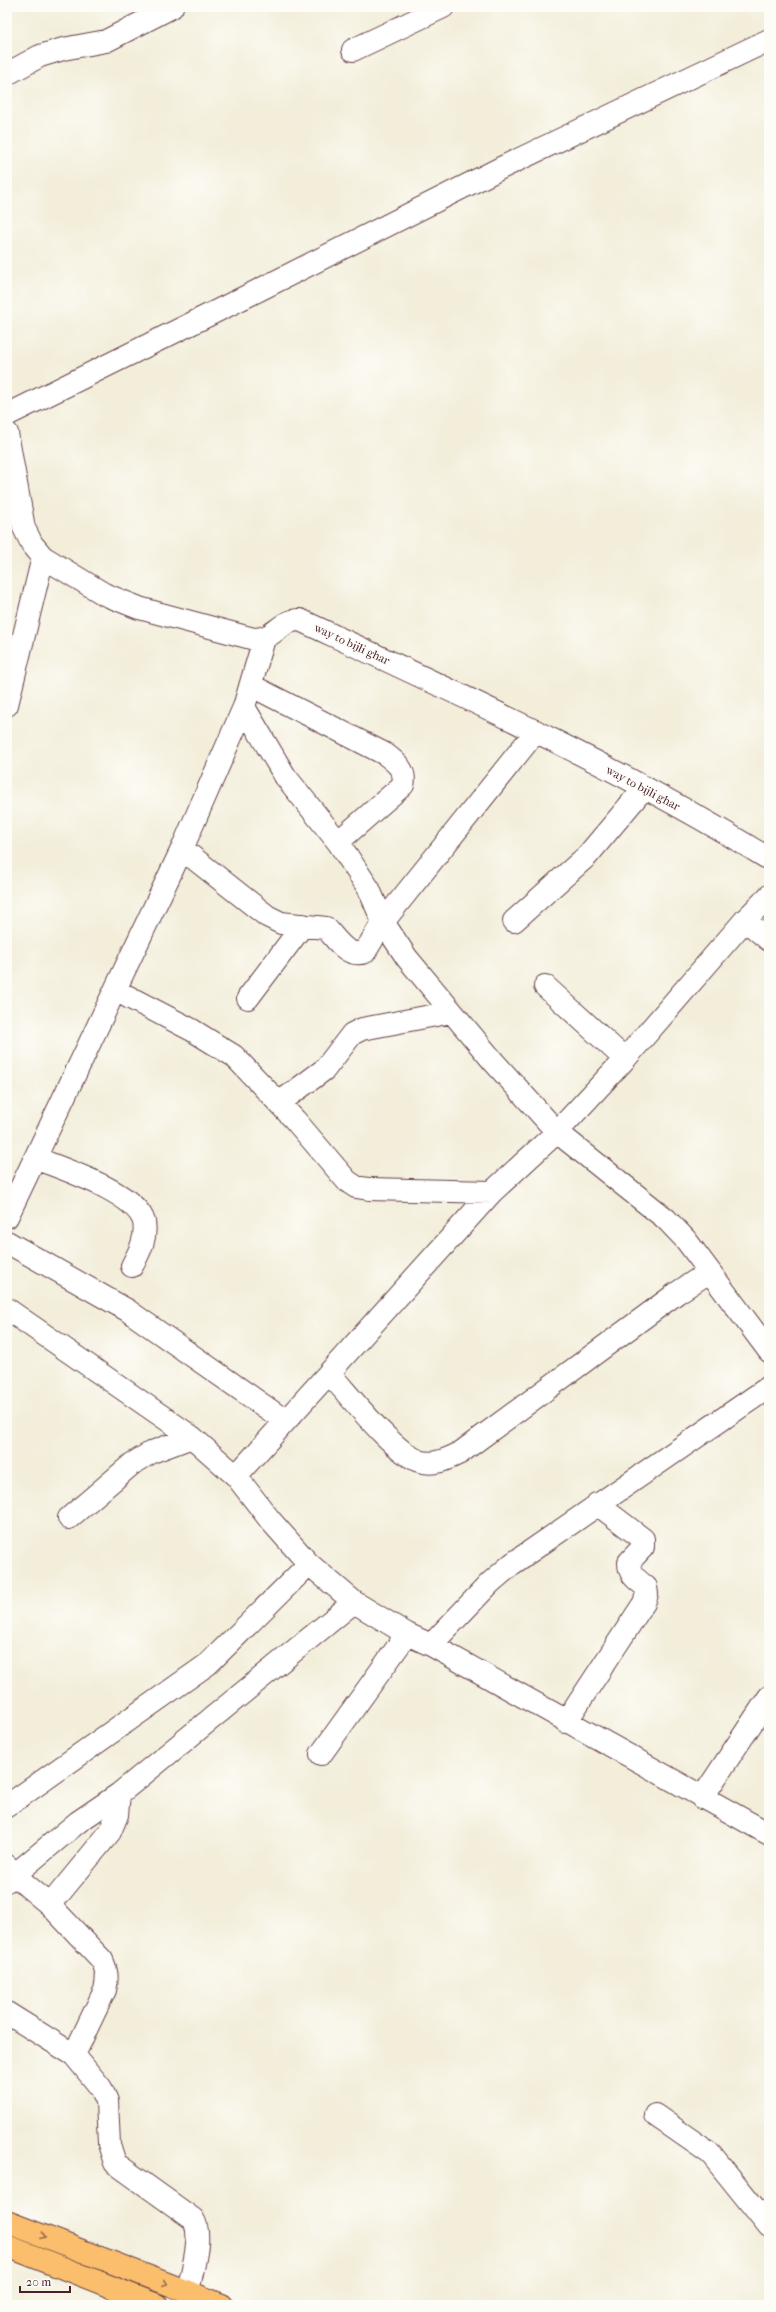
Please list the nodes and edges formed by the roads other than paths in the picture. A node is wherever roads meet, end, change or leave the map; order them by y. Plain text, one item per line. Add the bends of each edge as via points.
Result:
1 (172, 7) edge
2 (443, 7) edge
3 (769, 40) edge
4 (353, 50) dead end
5 (7, 74) edge
6 (7, 415) edge
7 (7, 434) edge
8 (42, 557) junction
9 (264, 639) junction
10 (252, 686) junction
11 (7, 705) edge
12 (244, 707) junction
13 (536, 731) junction
14 (644, 788) junction
15 (338, 842) junction
16 (182, 849) junction
17 (769, 859) edge
18 (769, 896) edge
19 (745, 920) junction
20 (514, 921) dead end
21 (383, 922) junction
22 (303, 925) junction
23 (769, 940) edge
24 (545, 986) dead end
25 (115, 990) junction
26 (248, 998) dead end
27 (452, 1012) junction
28 (625, 1060) junction
29 (279, 1103) junction
30 (556, 1132) junction
31 (35, 1158) junction
32 (492, 1192) junction
33 (7, 1217) edge
34 (7, 1242) edge
35 (132, 1266) dead end
36 (710, 1272) junction
37 (7, 1309) edge
38 (769, 1351) edge
39 (329, 1373) junction
40 (769, 1387) edge
41 (284, 1420) junction
42 (192, 1437) junction
43 (236, 1476) junction
44 (597, 1504) junction
45 (69, 1518) dead end
46 (310, 1564) junction
47 (354, 1602) junction
48 (407, 1634) junction
49 (431, 1645) junction
50 (769, 1697) edge
51 (566, 1722) junction
52 (321, 1754) dead end
53 (119, 1794) junction
54 (702, 1798) junction
55 (7, 1806) edge
56 (769, 1834) edge
57 (9, 1874) edge
58 (50, 1905) junction
59 (7, 2013) edge
60 (74, 2055) junction
61 (656, 2115) dead end
62 (7, 2222) edge
63 (769, 2226) edge
64 (7, 2246) edge
65 (188, 2292) junction
66 (157, 2305) edge
67 (222, 2305) edge

1 - 5 street via 106,41 40,56
2 - 4 street
3 - 6 street via 503,167
7 - 8 street via 24,528
8 - 9 street via 104,594 139,608
8 - 11 street
9 - 10 street
9 - 13 street, way to bijli ghar via 292,620 300,620
10 - 12 street
10 - 15 street via 385,754 402,770 405,778 403,785
12 - 15 street via 285,776
12 - 16 street
13 - 14 street, way to bijli ghar
13 - 21 street
14 - 17 street, way to bijli ghar
14 - 20 street via 587,856
15 - 21 street via 369,889
16 - 22 street via 267,916 281,923
16 - 25 street
18 - 19 street
19 - 23 street
19 - 28 street
21 - 22 street via 365,952 357,955 348,951 326,928
21 - 27 street via 407,958
22 - 26 street
24 - 28 street
25 - 29 street via 218,1044 234,1056
25 - 31 street
27 - 29 street via 362,1029 352,1034 332,1063
27 - 30 street
28 - 30 street
29 - 32 street via 347,1182 356,1187
30 - 32 street
30 - 36 street via 666,1220 686,1240
31 - 33 street
31 - 35 street via 112,1190 140,1213 144,1223 144,1234 141,1248
32 - 39 street
34 - 41 street via 127,1310
36 - 38 street
36 - 39 street via 677,1293 446,1461 420,1462 396,1448
37 - 42 street
39 - 41 street
40 - 44 street
41 - 43 street
42 - 43 street
42 - 45 street via 152,1452 132,1464
43 - 46 street via 270,1520
44 - 49 street via 512,1564 490,1583
44 - 51 street via 643,1539 643,1547 630,1562 629,1571 646,1587 647,1594 644,1603
46 - 47 street
46 - 55 street via 208,1664
47 - 48 street
47 - 53 street
48 - 49 street
48 - 52 street
49 - 51 street
50 - 54 street
51 - 54 street
53 - 57 street
53 - 58 street via 117,1815 110,1832
54 - 56 street
57 - 58 street
58 - 60 street via 102,1960 108,1979
59 - 60 street
60 - 65 street via 102,2088 107,2101 109,2144 116,2163 193,2218 197,2225 198,2235
61 - 63 street via 711,2154
62 -> 65 highway
64 - 66 highway
65 - 67 highway

